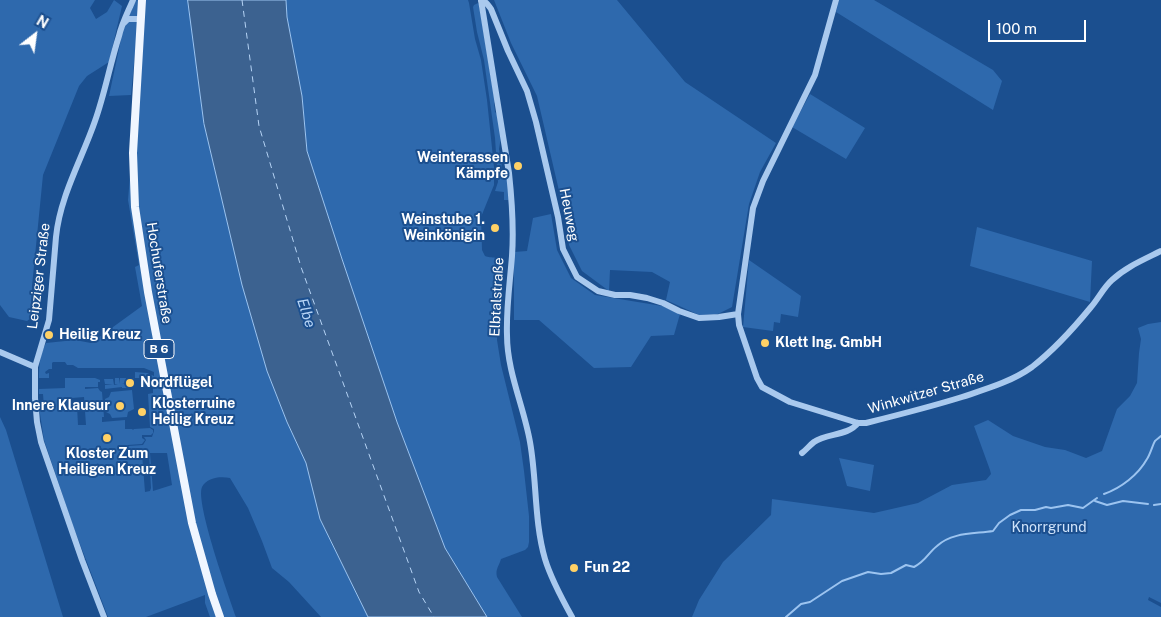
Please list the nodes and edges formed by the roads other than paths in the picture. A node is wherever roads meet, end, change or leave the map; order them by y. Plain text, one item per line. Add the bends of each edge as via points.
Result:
1 (133, 0) edge
2 (142, 0) edge
3 (836, 0) edge
4 (481, 1) edge
5 (141, 19) junction
6 (122, 25) junction
7 (1161, 252) edge
8 (738, 314) junction
9 (0, 352) edge
10 (35, 367) junction
11 (858, 423) junction
12 (802, 454) dead end
13 (104, 617) edge
14 (220, 617) edge
15 (572, 617) edge

1 - 6 street, Leipziger Straße
2 - 5 main road, B 6
3 - 8 street, Winkwitzer Straße via 815,75 753,208
4 - 8 street, Heuweg via 491,9 527,90 563,249 576,277 598,291 662,302 699,318
4 - 15 street, Elbtalstraße via 512,202 508,349 530,442 543,550
5 - 6 street via 128,19
5 - 14 main road, Hochuferstraße / B 6 via 133,153 136,216 188,504
6 - 10 street, Leipziger Straße via 96,120 57,223 50,320
7 - 11 street, Winkwitzer Straße via 1125,270 1110,282 1077,325 1020,375 936,405
8 - 11 street, Winkwitzer Straße via 762,387 790,402
9 - 10 street
10 - 13 street, Leipziger Straße via 41,442
11 - 12 street via 852,429 814,442

